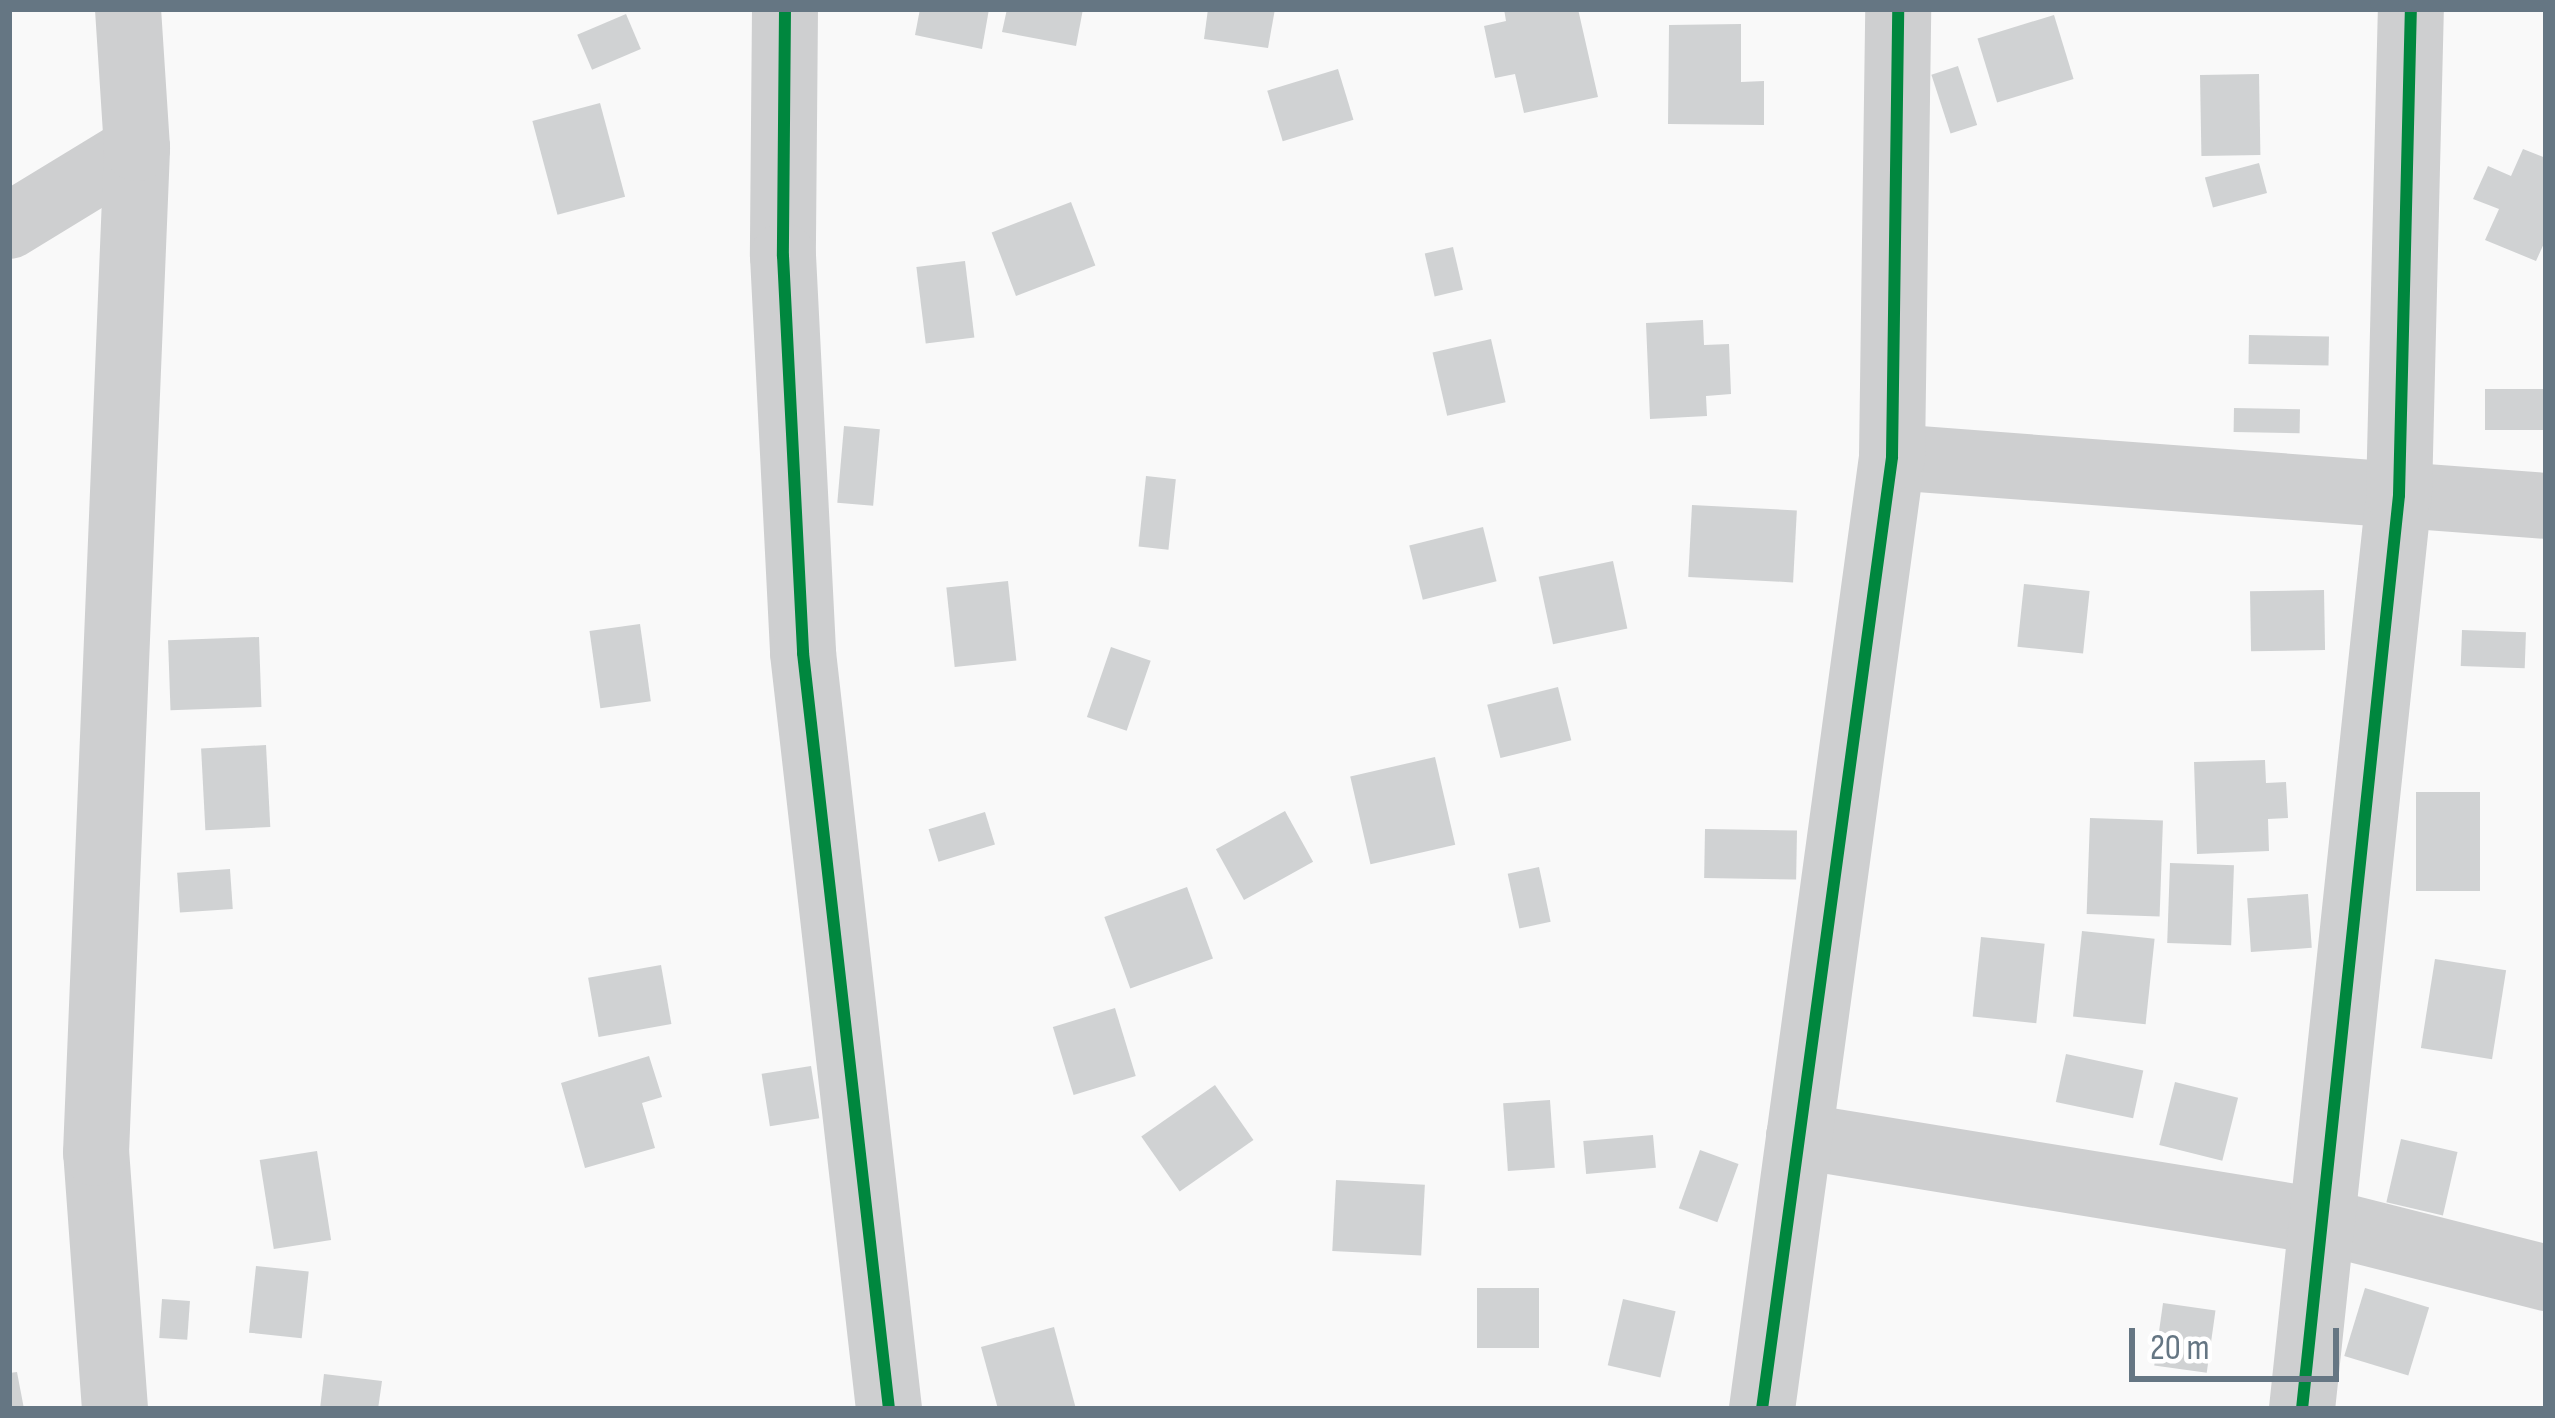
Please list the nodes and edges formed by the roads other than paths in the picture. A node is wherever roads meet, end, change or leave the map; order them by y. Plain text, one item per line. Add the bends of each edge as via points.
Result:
1 (128, 9) edge
2 (785, 9) edge
3 (1898, 9) edge
4 (2411, 9) edge
5 (137, 148) junction
6 (9, 226) edge
7 (1892, 457) junction
8 (2399, 495) junction
9 (2546, 506) edge
10 (1799, 1136) junction
11 (2325, 1222) junction
12 (2546, 1278) edge
13 (115, 1409) edge
14 (890, 1409) edge
15 (1762, 1409) edge
16 (2302, 1409) edge

1 - 5 street
2 - 14 street via 783,256 803,653
3 - 7 street
4 - 8 street
5 - 6 street
5 - 13 street via 96,1153
7 - 8 street
7 - 10 street
8 - 9 street
8 - 11 street
10 - 11 street
10 - 15 street
11 - 12 street
11 - 16 street

